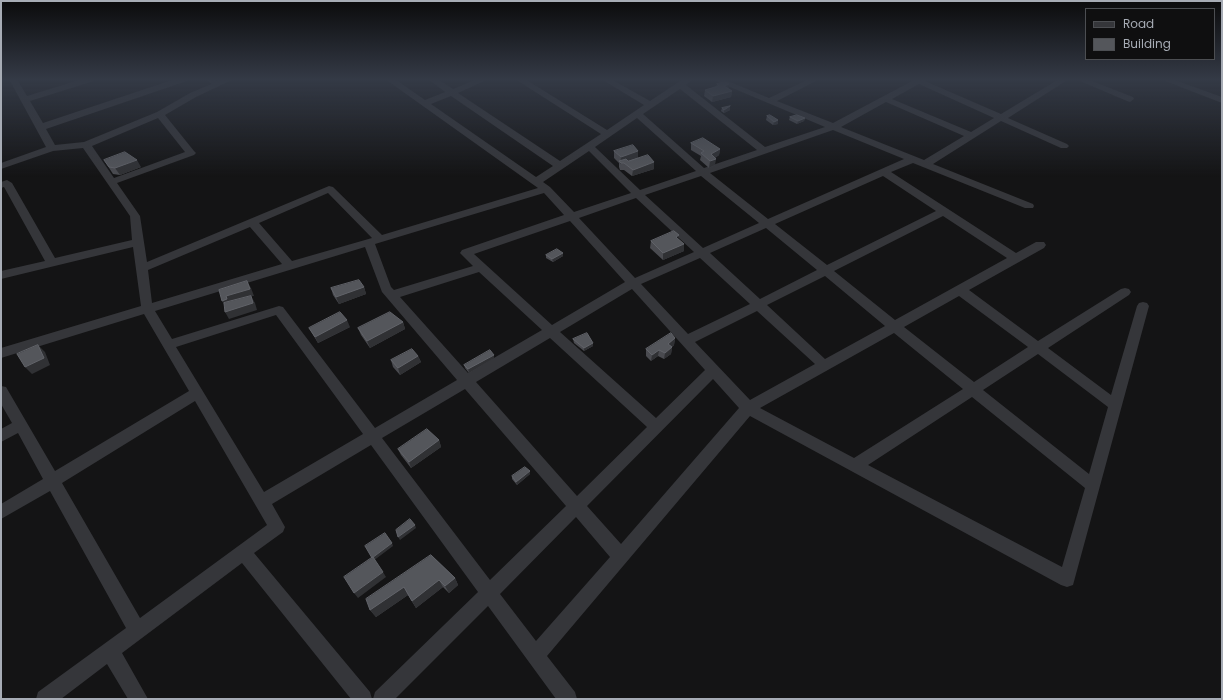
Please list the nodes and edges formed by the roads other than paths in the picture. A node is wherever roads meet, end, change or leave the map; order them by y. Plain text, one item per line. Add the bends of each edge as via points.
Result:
1 (32, 112) edge
2 (97, 112) edge
3 (162, 112) edge
4 (435, 112) edge
5 (481, 112) edge
6 (571, 112) edge
7 (640, 112) edge
8 (714, 112) edge
9 (796, 112) edge
10 (861, 112) edge
11 (917, 112) edge
12 (988, 112) edge
13 (1012, 112) edge
14 (160, 114) junction
15 (637, 114) junction
16 (1002, 118) junction
17 (833, 127) junction
18 (41, 128) junction
19 (607, 134) junction
20 (971, 136) junction
21 (86, 145) junction
22 (589, 146) junction
23 (1064, 146) dead end
24 (52, 148) junction
25 (764, 151) junction
26 (913, 159) junction
27 (925, 164) junction
28 (1, 166) edge
29 (560, 166) junction
30 (703, 172) junction
31 (884, 172) junction
32 (111, 182) junction
33 (536, 182) junction
34 (1, 185) edge
35 (546, 189) junction
36 (638, 194) junction
37 (1029, 206) dead end
38 (944, 211) junction
39 (571, 217) junction
40 (251, 221) junction
41 (767, 224) junction
42 (374, 241) junction
43 (138, 242) junction
44 (1040, 244) dead end
45 (702, 253) junction
46 (1016, 258) junction
47 (52, 263) junction
48 (290, 266) junction
49 (481, 267) junction
50 (142, 268) junction
51 (825, 271) junction
52 (1, 275) edge
53 (633, 284) junction
54 (960, 290) junction
55 (1125, 292) dead end
56 (392, 295) junction
57 (758, 304) junction
58 (1143, 306) dead end
59 (147, 309) junction
60 (895, 326) junction
61 (552, 331) junction
62 (686, 341) junction
63 (168, 345) junction
64 (1038, 348) junction
65 (1, 353) edge
66 (824, 366) junction
67 (714, 370) junction
68 (467, 381) junction
69 (973, 390) junction
70 (1, 391) edge
71 (197, 393) junction
72 (1115, 405) junction
73 (748, 408) junction
74 (20, 425) junction
75 (656, 427) junction
76 (1, 436) edge
77 (373, 436) junction
78 (855, 466) junction
79 (52, 481) junction
80 (1093, 486) junction
81 (261, 502) junction
82 (576, 506) junction
83 (1, 512) edge
84 (243, 552) junction
85 (620, 557) junction
86 (490, 592) junction
87 (137, 630) junction
88 (110, 651) junction
89 (536, 655) junction
90 (45, 699) edge
91 (139, 699) edge
92 (363, 699) edge
93 (382, 699) edge
94 (568, 699) edge

1 - 18 street
2 - 18 street
3 - 14 street
4 - 33 street
5 - 29 street
6 - 19 street
7 - 15 street
8 - 25 street
9 - 17 street
10 - 17 street
11 - 20 street
12 - 16 street
13 - 16 street
14 - 21 street
14 - 32 street via 191,153
15 - 19 street
15 - 30 street
16 - 20 street
16 - 23 street
17 - 25 street
17 - 26 street
18 - 24 street
19 - 22 street
20 - 27 street
21 - 24 street
21 - 32 street
22 - 29 street
22 - 36 street
24 - 28 street
25 - 30 street
26 - 27 street
26 - 31 street
27 - 37 street
29 - 33 street
30 - 36 street
30 - 41 street
31 - 38 street
31 - 41 street
32 - 43 street via 135,216
33 - 35 street
34 - 47 street via 7,183
35 - 39 street
35 - 42 street
36 - 39 street
36 - 45 street
38 - 46 street
38 - 51 street
39 - 49 street via 466,253
39 - 53 street
40 - 42 street via 329,189
40 - 48 street
40 - 50 street
41 - 45 street
41 - 51 street
42 - 48 street
42 - 56 street via 386,289
43 - 47 street
43 - 50 street
44 - 46 street
45 - 53 street
45 - 57 street
46 - 54 street
47 - 52 street
48 - 59 street
49 - 56 street
49 - 61 street
50 - 59 street
51 - 57 street
51 - 60 street
53 - 61 street
53 - 62 street
54 - 60 street
54 - 64 street
55 - 64 street
56 - 68 street
57 - 62 street
57 - 66 street
58 - 72 street
59 - 63 street
59 - 65 street
60 - 66 street
60 - 69 street
61 - 68 street
61 - 75 street
62 - 67 street
63 - 71 street
63 - 77 street via 279,310
64 - 69 street
64 - 72 street
66 - 73 street
67 - 73 street
67 - 75 street
68 - 77 street
68 - 82 street
69 - 78 street
69 - 80 street
70 - 74 street
71 - 79 street
71 - 81 street
72 - 80 street
73 - 78 street
73 - 85 street
74 - 76 street
74 - 79 street
75 - 82 street
77 - 81 street
77 - 86 street
78 - 80 street via 1067,579
79 - 83 street
79 - 87 street
81 - 84 street via 276,527
82 - 85 street
82 - 86 street
84 - 87 street
84 - 92 street
85 - 89 street
86 - 89 street
86 - 93 street
87 - 88 street
88 - 90 street
88 - 91 street
89 - 94 street

